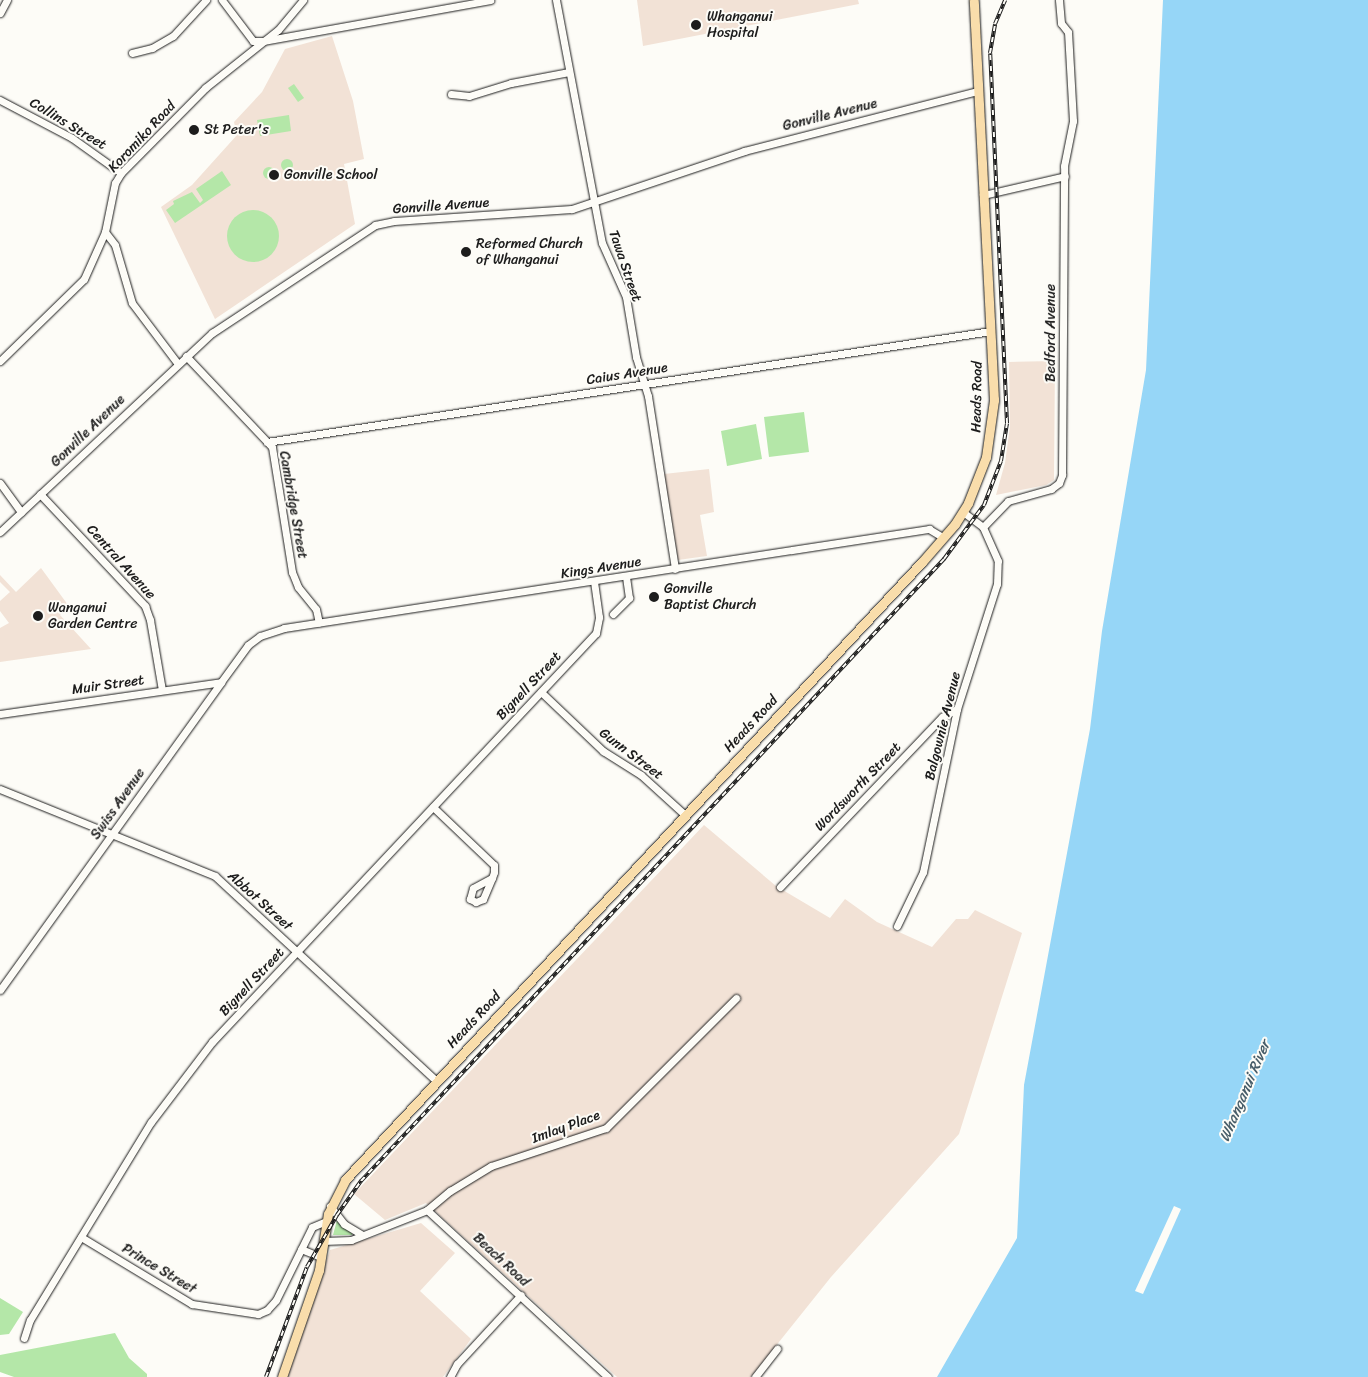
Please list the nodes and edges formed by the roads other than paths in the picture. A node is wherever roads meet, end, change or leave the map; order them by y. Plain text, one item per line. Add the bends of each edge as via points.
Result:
1 (7, 0) edge
2 (206, 0) edge
3 (222, 0) edge
4 (303, 0) edge
5 (490, 0) edge
6 (556, 0) edge
7 (974, 0) edge
8 (1059, 0) edge
9 (0, 13) edge
10 (263, 42) junction
11 (132, 53) dead end
12 (569, 72) junction
13 (977, 91) junction
14 (451, 94) dead end
15 (0, 100) edge
16 (121, 173) junction
17 (1065, 176) junction
18 (983, 195) junction
19 (594, 203) junction
20 (105, 232) junction
21 (991, 331) junction
22 (186, 356) junction
23 (0, 361) edge
24 (178, 364) junction
25 (645, 384) junction
26 (267, 442) junction
27 (0, 484) edge
28 (40, 494) junction
29 (21, 512) junction
30 (963, 512) junction
31 (983, 527) junction
32 (0, 532) edge
33 (944, 538) junction
34 (675, 569) junction
35 (626, 576) junction
36 (594, 581) junction
37 (613, 614) dead end
38 (319, 623) junction
39 (260, 636) joint
40 (221, 682) junction
41 (162, 690) junction
42 (541, 692) junction
43 (957, 709) junction
44 (0, 714) edge
45 (0, 789) edge
46 (433, 807) junction
47 (685, 815) junction
48 (112, 834) junction
49 (492, 878) dead end
50 (780, 887) dead end
51 (897, 926) dead end
52 (298, 952) junction
53 (0, 990) edge
54 (736, 998) dead end
55 (436, 1081) junction
56 (330, 1206) junction
57 (427, 1210) junction
58 (326, 1221) junction
59 (362, 1235) junction
60 (81, 1237) junction
61 (323, 1242) junction
62 (302, 1249) junction
63 (321, 1257) junction
64 (521, 1295) junction
65 (24, 1338) dead end
66 (777, 1349) dead end
67 (282, 1377) edge
68 (450, 1377) edge
69 (608, 1377) edge
70 (755, 1377) edge

1 - 9 street
2 - 11 street via 173,36 152,48
3 - 10 street via 253,41
4 - 10 street, Koromiko Road via 287,21
5 - 10 street
6 - 12 street, Tawa Street
7 - 13 main road, Heads Road
8 - 17 street, Bedford Avenue via 1061,23 1068,32 1072,121
10 - 16 street, Koromiko Road via 205,88
12 - 14 street via 511,83 469,96
12 - 19 street, Tawa Street
13 - 18 main road, Heads Road
13 - 19 street, Gonville Avenue via 744,151
15 - 16 street, Collins Street via 72,138
16 - 20 street, Koromiko Road via 115,183
17 - 18 street
17 - 31 street, Bedford Avenue via 1062,475 1055,487 1008,501
18 - 21 main road, Heads Road
19 - 22 street, Gonville Avenue via 558,211 394,221 375,225 218,329
19 - 25 street, Tawa Street via 602,242 626,297 636,357
20 - 23 street, Koromiko Road via 84,279
20 - 24 street via 116,245 132,303
21 - 25 street, Caius Avenue
21 - 30 main road, Heads Road via 994,400 990,440 982,471
22 - 24 street, Gonville Avenue
22 - 26 street, Cambridge Street
24 - 28 street, Gonville Avenue
25 - 26 street, Caius Avenue
25 - 34 street, Tawa Street
26 - 38 street, Cambridge Street via 274,456 292,572 298,587 316,609
27 - 29 street
28 - 29 street, Gonville Avenue
28 - 41 street, Central Avenue via 145,606
29 - 32 street, Gonville Avenue
30 - 31 street, Balgownie Avenue
30 - 33 main road, Heads Road
31 - 43 street, Balgownie Avenue via 998,560 997,584
33 - 34 street, Kings Avenue via 929,530
33 - 47 main road, Heads Road
34 - 35 street, Kings Avenue
35 - 36 street, Kings Avenue
35 - 37 street via 629,598
36 - 38 street, Kings Avenue
36 - 42 street, Bignell Street via 598,629
38 - 39 street, Kings Avenue
39 - 40 street, Swiss Avenue via 248,645
40 - 41 street, Muir Street
40 - 48 street, Swiss Avenue
41 - 44 street, Muir Street
42 - 46 street, Bignell Street
42 - 47 street, Gunn Street via 603,751 641,775
43 - 50 street, Wordsworth Street via 942,717
43 - 51 street, Balgownie Avenue via 923,872
45 - 48 street, Abbot Street
46 - 49 street via 491,860 494,865
46 - 52 street, Bignell Street
47 - 55 main road, Heads Road
48 - 52 street, Abbot Street via 215,876
48 - 53 street, Swiss Avenue
52 - 55 street, Abbot Street
52 - 60 street, Bignell Street via 212,1042 156,1115
54 - 57 street, Imlay Place via 606,1128 491,1166 450,1191
55 - 56 main road, Heads Road via 360,1162
56 - 58 main road, Heads Road
56 - 59 street via 344,1224
57 - 59 street
57 - 64 street, Beach Road
58 - 61 main road, Heads Road
58 - 62 street, Prince Street via 315,1223
59 - 61 street
60 - 62 street, Prince Street via 192,1304 246,1314 267,1310 276,1300
60 - 65 street, Bignell Street via 30,1320
61 - 63 main road, Heads Road
62 - 63 street
63 - 67 main road, Heads Road
64 - 68 street via 457,1364
64 - 69 street, Beach Road
66 - 70 street

